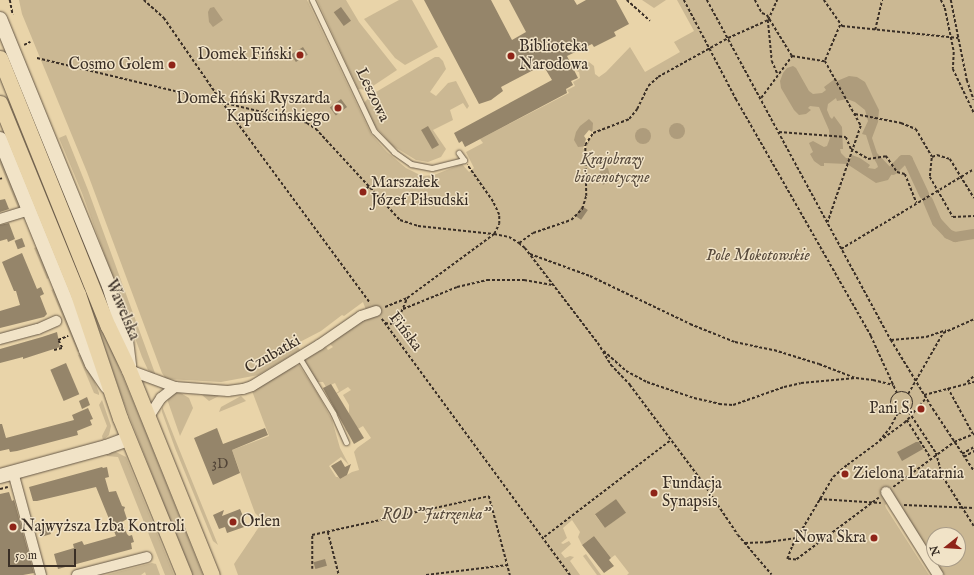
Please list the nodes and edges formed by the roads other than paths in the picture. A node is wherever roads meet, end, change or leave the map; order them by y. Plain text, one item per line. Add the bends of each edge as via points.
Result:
1 (312, 0) edge
2 (6, 17) edge
3 (0, 58) edge
4 (0, 102) edge
5 (0, 139) edge
6 (459, 153) dead end
7 (29, 210) junction
8 (0, 219) edge
9 (376, 311) road end
10 (56, 321) dead end
11 (0, 339) edge
12 (299, 357) junction
13 (129, 370) junction
14 (175, 387) junction
15 (112, 394) junction
16 (148, 418) junction
17 (128, 439) junction
18 (346, 442) dead end
19 (7, 474) edge
20 (886, 492) road end
21 (147, 557) dead end
22 (41, 575) edge
23 (77, 575) edge
24 (184, 575) edge
25 (212, 575) edge
26 (938, 575) edge

1 - 6 lane, Leszowa via 374,131 394,152 411,164 432,168 464,160
2 - 13 main road via 109,286 126,340
3 - 13 main road, Wawelska via 108,326
4 - 15 main road via 78,294
5 - 7 main road
7 - 8 street
7 - 15 main road via 92,364
9 - 12 street, Czubatki via 361,316
10 - 11 street via 38,329
12 - 14 street, Czubatki via 243,389 228,391
12 - 18 lane via 333,413
13 - 14 street, Czubatki
13 - 16 main road, Wawelska
14 - 16 street via 161,398
15 - 17 main road
16 - 25 main road, Wawelska
17 - 19 main road via 102,449
17 - 24 main road
19 - 22 street
20 - 26 street
21 - 23 street

